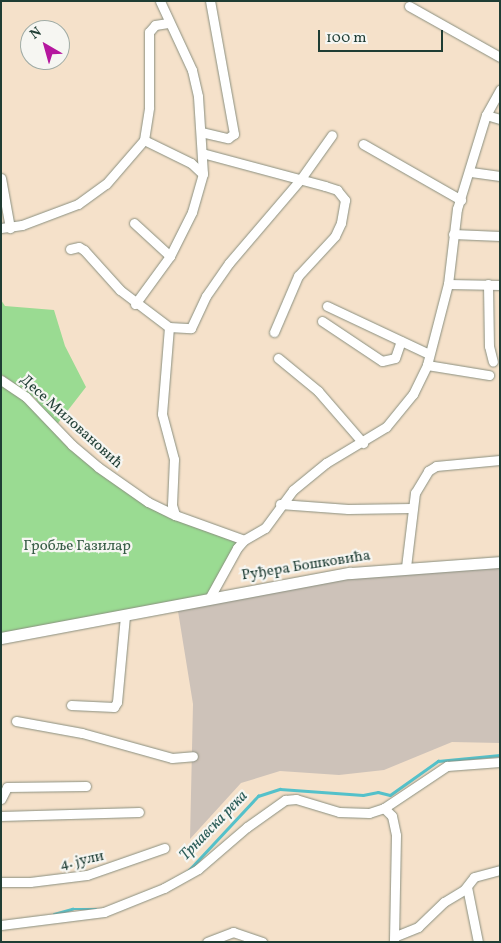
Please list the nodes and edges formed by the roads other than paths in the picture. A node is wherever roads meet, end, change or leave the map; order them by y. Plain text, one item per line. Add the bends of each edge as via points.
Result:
1 (160, 1) edge
2 (210, 1) edge
3 (409, 6) dead end
4 (168, 22) junction
5 (500, 57) edge
6 (500, 90) edge
7 (486, 115) junction
8 (500, 119) edge
9 (201, 132) junction
10 (332, 135) dead end
11 (144, 140) junction
12 (363, 144) dead end
13 (202, 153) junction
14 (471, 172) junction
15 (204, 174) junction
16 (500, 176) edge
17 (1, 178) edge
18 (300, 180) junction
19 (461, 200) junction
20 (134, 223) dead end
21 (5, 228) edge
22 (453, 234) junction
23 (500, 236) edge
24 (70, 249) dead end
25 (170, 256) junction
26 (448, 284) junction
27 (488, 284) junction
28 (500, 285) edge
29 (135, 304) junction
30 (326, 306) dead end
31 (322, 321) dead end
32 (169, 328) junction
33 (274, 332) dead end
34 (401, 341) junction
35 (429, 354) junction
36 (278, 358) dead end
37 (493, 362) dead end
38 (427, 366) junction
39 (489, 375) dead end
40 (1, 380) edge
41 (362, 443) junction
42 (500, 460) edge
43 (280, 504) junction
44 (411, 508) junction
45 (175, 515) junction
46 (244, 540) junction
47 (500, 562) edge
48 (406, 567) junction
49 (210, 597) junction
50 (126, 615) junction
51 (1, 638) edge
52 (71, 705) dead end
53 (16, 721) dead end
54 (193, 756) dead end
55 (500, 762) edge
56 (86, 786) dead end
57 (1, 799) edge
58 (384, 808) junction
59 (139, 812) dead end
60 (1, 816) edge
61 (164, 848) dead end
62 (500, 870) edge
63 (1, 882) edge
64 (467, 887) junction
65 (1, 924) edge
66 (395, 939) edge
67 (207, 942) edge
68 (262, 942) edge
69 (478, 942) edge

1 - 4 street
2 - 9 street via 234,134 228,138
3 - 5 street
4 - 9 street via 192,70
4 - 11 street via 155,25 149,32 149,107
6 - 7 street
7 - 8 street
7 - 14 street
9 - 13 street
10 - 18 street
11 - 15 street via 191,163
11 - 21 street via 106,184 78,204
12 - 19 street
13 - 15 street
13 - 18 street
14 - 16 street
14 - 19 street
15 - 25 street via 192,212
17 - 21 street
18 - 32 street via 229,263 206,296 190,328
18 - 33 street via 337,190 345,200 344,210 335,236 298,276
19 - 22 street
20 - 25 street
22 - 23 street
22 - 26 street
24 - 29 street via 79,247 84,250
25 - 29 street
26 - 27 street
26 - 35 street
27 - 28 street
27 - 37 street via 489,346
29 - 32 street
30 - 34 street
31 - 34 street via 382,361 395,358
32 - 45 street via 162,414 174,459 172,505
34 - 35 street
35 - 38 street
36 - 41 street via 318,392
38 - 39 street
38 - 41 street via 400,412 386,427
40 - 45 street, Десе Миловановић via 26,397 98,468 148,502
41 - 43 street via 317,469
42 - 44 street via 433,468 418,485
43 - 44 street via 348,509
43 - 46 street via 265,528
44 - 48 street
45 - 46 street, Десе Миловановић
46 - 49 street, Руђера Бошковића
47 - 48 main road, Руђера Бошковића
48 - 49 main road, Руђера Бошковића
49 - 50 main road, Руђера Бошковића
50 - 51 main road, Руђера Бошковића
50 - 52 street via 114,707
53 - 54 street via 82,732 172,758
55 - 58 street via 458,764 440,769
56 - 57 street via 7,787
58 - 65 street via 369,814 350,814 296,799 285,800 235,836 198,869 164,888 104,912
58 - 66 street via 394,823
59 - 60 street
61 - 63 street, 4. јули via 87,875
62 - 64 street via 474,877
64 - 66 street via 444,902 418,927
64 - 69 street
67 - 68 street via 234,932

